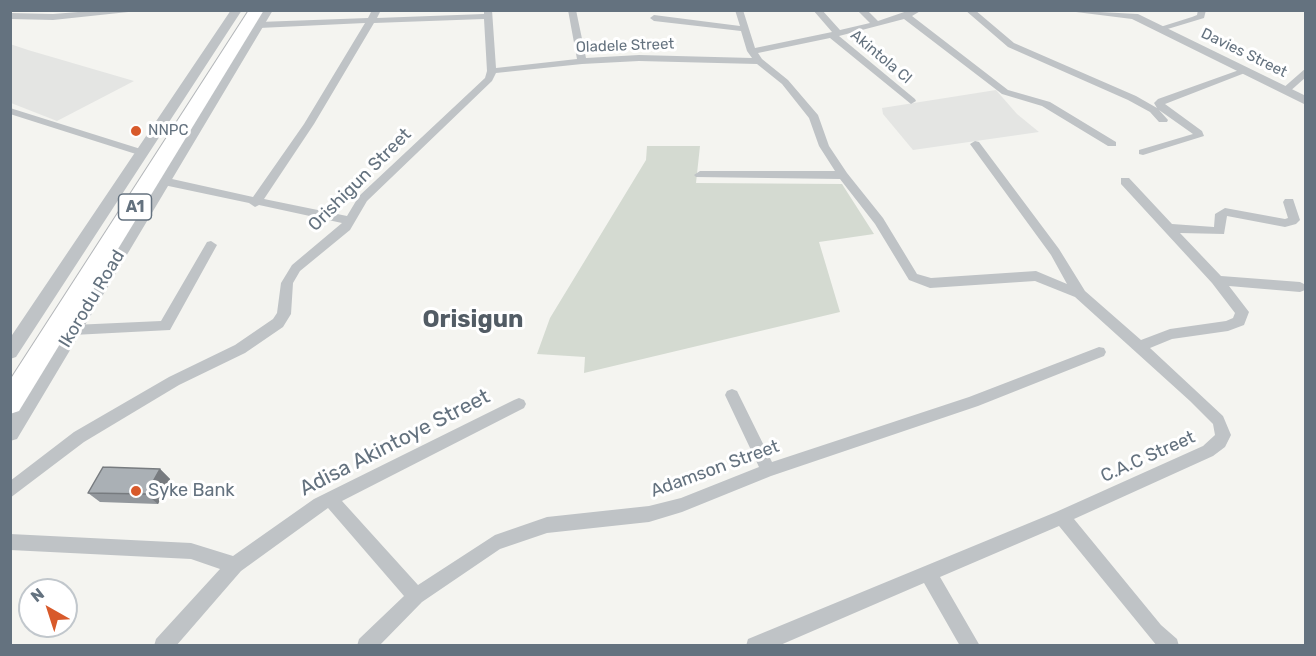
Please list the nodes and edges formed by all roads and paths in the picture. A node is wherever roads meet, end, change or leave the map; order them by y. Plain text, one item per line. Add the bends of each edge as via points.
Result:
1 (143, 10) edge
2 (237, 10) edge
3 (244, 10) edge
4 (268, 10) edge
5 (377, 10) edge
6 (572, 10) edge
7 (739, 10) edge
8 (818, 10) edge
9 (861, 10) edge
10 (918, 10) edge
11 (969, 10) edge
12 (1065, 10) edge
13 (1202, 10) edge
14 (102, 12) edge
15 (1127, 12) edge
16 (488, 13) edge
17 (10, 16) edge
18 (906, 16) junction
19 (258, 18) edge
20 (654, 18) dead end
21 (370, 20) junction
22 (875, 23) junction
23 (1161, 28) junction
24 (744, 29) junction
25 (835, 34) junction
26 (752, 51) junction
27 (582, 61) junction
28 (759, 61) junction
29 (492, 71) junction
30 (1245, 71) junction
31 (1305, 71) edge
32 (1285, 91) junction
33 (911, 101) dead end
34 (1305, 101) edge
35 (10, 111) edge
36 (1163, 120) dead end
37 (975, 144) dead end
38 (1112, 144) dead end
39 (1143, 152) dead end
40 (143, 153) junction
41 (700, 175) dead end
42 (843, 175) junction
43 (163, 181) junction
44 (1125, 182) dead end
45 (1289, 201) dead end
46 (255, 203) junction
47 (350, 221) junction
48 (1170, 228) junction
49 (211, 245) dead end
50 (1217, 280) junction
51 (1300, 287) dead end
52 (1080, 294) junction
53 (73, 330) junction
54 (1138, 347) junction
55 (11, 351) edge
56 (1099, 352) dead end
57 (10, 376) edge
58 (732, 395) dead end
59 (10, 403) edge
60 (519, 404) dead end
61 (10, 433) edge
62 (768, 470) junction
63 (10, 491) edge
64 (330, 499) junction
65 (1062, 517) junction
66 (10, 542) edge
67 (235, 565) junction
68 (928, 573) junction
69 (416, 596) junction
70 (163, 645) edge
71 (366, 645) edge
72 (755, 645) edge
73 (971, 645) edge
74 (1170, 645) edge

1 - 14 street
2 - 40 street, Ikorodu Road
3 - 57 highway, Ikorodu Road / A1
4 - 19 street, Ikorodu Road
5 - 21 street
6 - 27 street
7 - 24 street, C.A.C Street
8 - 25 street, Akintola Cl
9 - 22 street
10 - 18 street
11 - 36 street via 1011,45 1132,98
12 - 15 street, Davies Street
13 - 23 street via 1195,19
14 - 17 street
15 - 23 street, Davies Street
16 - 21 street
16 - 29 street
18 - 22 street
18 - 38 street via 1005,92 1052,107
19 - 21 street
19 - 43 street, Ikorodu Road
19 - 59 highway, Ikorodu Road / A1
20 - 24 street
21 - 46 street via 309,124
22 - 25 street
23 - 30 street, Davies Street
24 - 26 street, C.A.C Street
25 - 26 street
25 - 33 street, Akintola Cl
26 - 28 street, C.A.C Street
27 - 28 street, Oladele Street
27 - 29 street, Oladele Street
28 - 42 street, C.A.C Street via 785,82 814,117 824,146
29 - 47 street, Orishigun Street via 485,85 363,199
30 - 32 street, Davies Street
30 - 39 street via 1160,103 1199,136
31 - 32 street
32 - 34 street, Davies Street
35 - 40 street
37 - 52 street via 1055,252
40 - 55 street, Ikorodu Road
41 - 42 street
42 - 52 street, C.A.C Street via 879,221 909,273 921,281 1036,276
43 - 46 street
43 - 53 street, Ikorodu Road
44 - 48 street
45 - 48 street via 1294,220 1285,223 1225,212 1221,214 1220,231
46 - 47 street
47 - 63 street, Orishigun Street via 291,274 284,314 264,335 79,436
48 - 50 street
49 - 53 street via 165,326
50 - 51 street
50 - 54 street via 1242,312 1239,321 1170,334
52 - 54 street, C.A.C Street
53 - 61 street, Ikorodu Road
54 - 65 street, C.A.C Street via 1218,420 1222,428 1220,442
56 - 62 street, Adamson Street via 973,402
58 - 62 street
60 - 64 street, Adisa Akintoye Street
62 - 69 street, Adamson Street via 682,505 649,514 547,525 526,531 495,543
64 - 67 street, Adisa Akintoye Street
64 - 69 street
65 - 68 street, C.A.C Street
65 - 74 street
66 - 67 street via 191,551
67 - 70 street, Adisa Akintoye Street
68 - 72 street, C.A.C Street
68 - 73 street
69 - 71 street, Adamson Street

